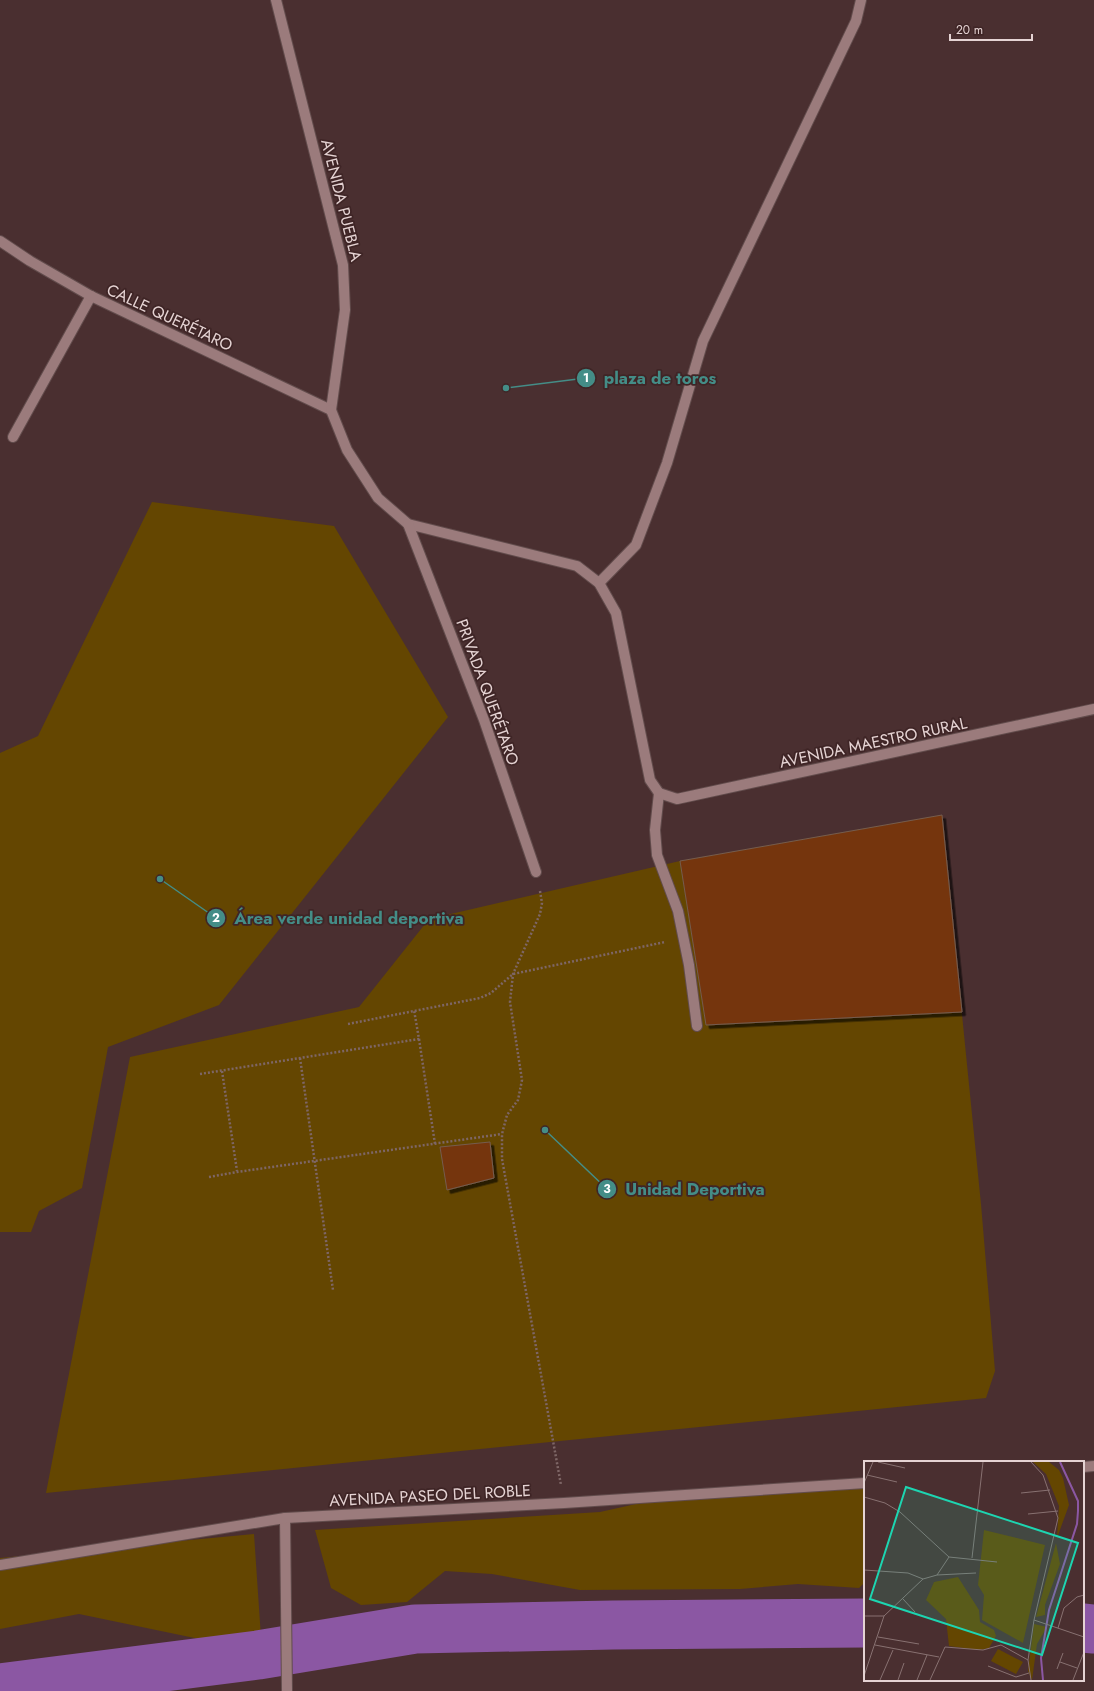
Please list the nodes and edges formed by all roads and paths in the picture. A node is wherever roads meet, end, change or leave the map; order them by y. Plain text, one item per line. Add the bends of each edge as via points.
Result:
1 (276, 0) edge
2 (861, 0) edge
3 (0, 241) edge
4 (91, 296) junction
5 (331, 410) junction
6 (13, 437) dead end
7 (408, 524) junction
8 (599, 583) junction
9 (1094, 709) edge
10 (660, 793) junction
11 (536, 872) joint
12 (683, 938) junction
13 (514, 974) junction
14 (414, 1010) junction
15 (348, 1024) dead end
16 (697, 1026) dead end
17 (418, 1038) junction
18 (300, 1058) junction
19 (222, 1071) junction
20 (200, 1074) dead end
21 (502, 1134) junction
22 (435, 1144) junction
23 (315, 1161) junction
24 (237, 1172) junction
25 (209, 1177) dead end
26 (333, 1290) dead end
27 (1094, 1466) edge
28 (1084, 1467) edge
29 (864, 1483) edge
30 (564, 1503) junction
31 (285, 1518) junction
32 (0, 1565) edge
33 (287, 1691) edge

1 - 5 street, AVENIDA PUEBLA via 343,265 345,310
2 - 8 street via 856,21 703,341 667,463 636,545
3 - 4 street, CALLE QUERÉTARO
4 - 5 street, CALLE QUERÉTARO
4 - 6 street
5 - 7 street via 347,450 378,498
7 - 8 street via 576,566
7 - 11 street, PRIVADA QUERÉTARO via 484,720
8 - 10 street via 616,613 650,780
9 - 10 street, AVENIDA MAESTRO RURAL via 677,799
10 - 12 street via 654,830 657,855 678,911
11 - 13 path via 542,903 540,914
12 - 13 path
12 - 16 street
13 - 14 path via 491,993 480,998
13 - 21 path via 510,1002 522,1080 518,1100 507,1115
14 - 15 path
14 - 17 path
17 - 18 path
17 - 22 path
18 - 19 path
18 - 23 path
19 - 20 path
19 - 24 path
21 - 22 path
21 - 30 path via 502,1159
22 - 23 path
23 - 24 path
23 - 26 path
24 - 25 path
27 - 28 street
29 - 30 street, AVENIDA PASEO DEL ROBLE
30 - 31 street, AVENIDA PASEO DEL ROBLE
31 - 32 street, AVENIDA PASEO DEL ROBLE
31 - 33 street

